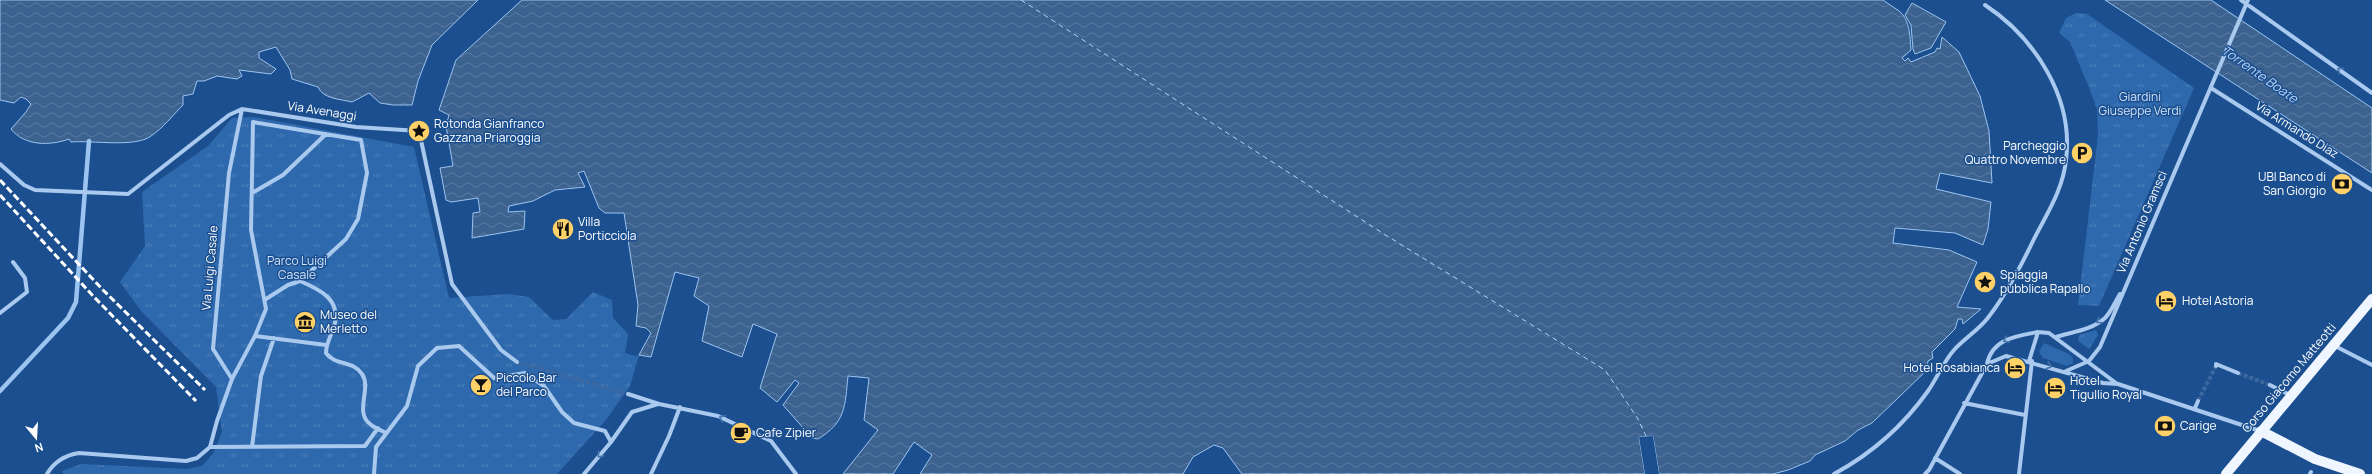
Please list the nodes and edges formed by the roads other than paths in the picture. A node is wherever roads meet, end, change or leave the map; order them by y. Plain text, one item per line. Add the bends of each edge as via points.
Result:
1 (2241, 0) edge
2 (2247, 2) edge
3 (1985, 5) dead end
4 (2211, 88) junction
5 (2372, 93) edge
6 (242, 109) junction
7 (326, 134) junction
8 (0, 164) edge
9 (2372, 190) edge
10 (252, 193) junction
11 (13, 262) dead end
12 (300, 281) junction
13 (2123, 291) junction
14 (266, 299) junction
15 (2369, 306) edge
16 (0, 313) edge
17 (2038, 332) junction
18 (255, 336) junction
19 (2056, 337) junction
20 (274, 338) junction
21 (326, 345) junction
22 (2333, 345) junction
23 (2031, 361) junction
24 (2089, 361) junction
25 (517, 362) tunnel mouth
26 (1987, 364) junction
27 (2372, 365) edge
28 (2216, 366) dead end
29 (2066, 371) junction
30 (2238, 373) tunnel mouth
31 (232, 379) junction
32 (2118, 384) junction
33 (2270, 385) tunnel mouth
34 (628, 394) tunnel mouth
35 (2291, 395) junction
36 (2198, 401) tunnel mouth
37 (1964, 403) junction
38 (659, 404) junction
39 (680, 407) junction
40 (2195, 408) junction
41 (2025, 415) junction
42 (378, 428) junction
43 (386, 432) junction
44 (2262, 432) junction
45 (611, 442) junction
46 (210, 447) junction
47 (252, 447) junction
48 (1935, 458) junction
49 (47, 474) edge
50 (374, 474) edge
51 (584, 474) edge
52 (651, 474) edge
53 (796, 474) edge
54 (1834, 474) edge
55 (1924, 474) edge
56 (1960, 474) edge
57 (2019, 474) edge
58 (2226, 474) edge
59 (2360, 474) edge

1 - 2 street
2 - 4 street, Via Antonio Gramsci
5 -> 2 street
3 - 54 street via 1997,13 2032,49 2056,88 2064,109 2066,161 2055,200 2018,273 1986,320 1953,351 1909,415 1878,445 1855,463
4 - 9 street, Via Armando Diaz
4 - 13 street, Via Antonio Gramsci
6 - 8 street via 229,115 128,194 35,190 24,185
6 - 25 street, Via Avenaggi via 356,127 419,131 452,284 501,350
6 - 31 street, Via Luigi Casale via 228,173 213,349
7 - 10 street via 284,175
7 - 10 street via 253,122
7 - 12 street via 362,140 367,173 362,203 358,219 346,239
10 - 14 street via 251,230
11 - 16 street via 26,278 27,292
12 - 14 street via 278,290
12 - 21 street via 320,290 333,301 336,315
13 -> 19 street via 2105,317 2098,322 2090,327
13 - 24 street, Via Antonio Gramsci via 2118,309 2100,347
14 - 18 street via 266,309
15 - 22 main road, Corso Giacomo Matteotti
17 - 19 street
17 - 23 street
17 -> 26 street via 2017,336 1995,346 1989,354
18 - 20 street
18 - 31 street
19 - 24 street
20 - 21 street
20 - 47 street via 261,376
21 - 42 street via 329,358 354,366 362,374 365,381 365,418 369,424
22 - 27 street
22 - 35 main road, Corso Giacomo Matteotti
23 - 26 street via 2006,356
23 -> 29 street
23 - 41 street
24 - 29 street
24 - 32 street
26 - 37 street
28 - 30 street
29 - 32 street via 2103,383
31 - 46 street
32 - 40 street
33 - 35 street
34 - 38 street
35 - 44 main road, Corso Giacomo Matteotti
36 - 40 street
37 - 41 street
37 - 48 street
38 - 39 street
38 - 45 street via 632,412
39 - 52 street
53 -> 39 street via 771,442 718,416
40 - 44 street
41 - 57 street
42 - 43 street
42 - 47 street via 365,446
43 - 45 street via 407,406 418,366 437,348 459,346 494,378 525,373 544,386 562,412 574,423 605,431
43 - 50 street via 376,446
44 - 58 main road, Corso Giacomo Matteotti
44 - 59 main road via 2315,459
45 -> 51 street
46 - 47 street
46 - 49 street via 197,458 186,461 79,453 68,455 51,467
48 - 55 street
48 - 56 street

